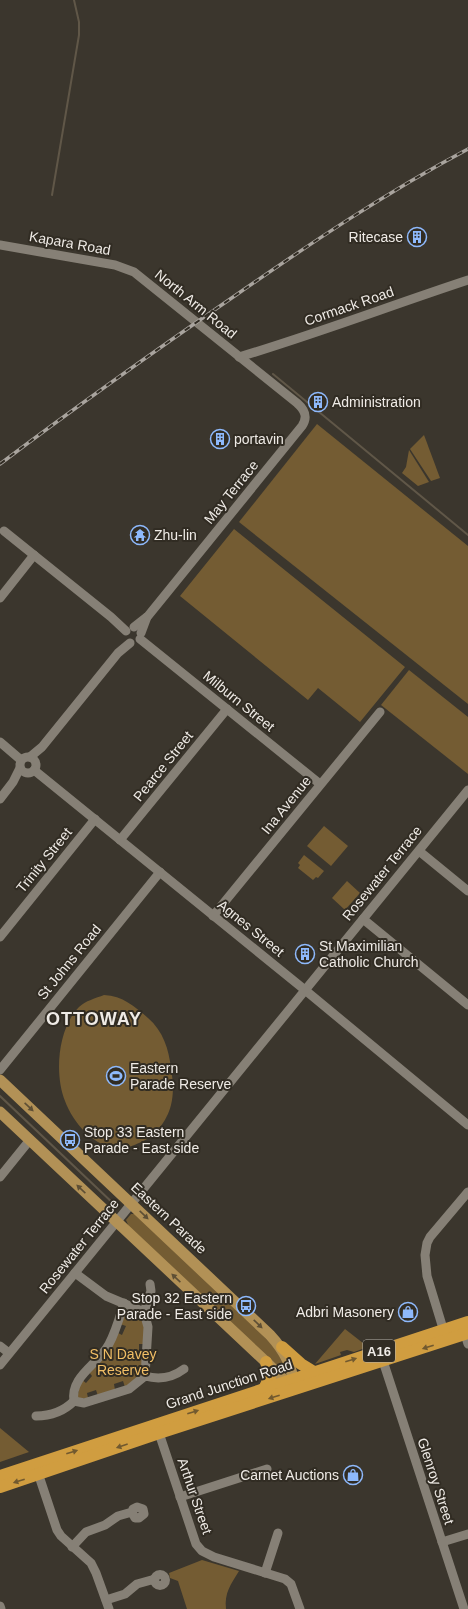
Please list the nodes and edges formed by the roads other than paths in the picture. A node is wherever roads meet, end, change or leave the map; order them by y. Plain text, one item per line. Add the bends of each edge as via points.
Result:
1 (0, 245) edge
2 (134, 272) joint
3 (468, 280) edge
4 (239, 358) junction
5 (4, 531) dead end
6 (34, 555) junction
7 (0, 598) edge
8 (133, 635) junction
9 (227, 709) junction
10 (380, 712) dead end
11 (0, 742) edge
12 (28, 765) junction
13 (320, 784) junction
14 (468, 790) edge
15 (0, 799) edge
16 (94, 819) junction
17 (120, 840) junction
18 (419, 851) junction
19 (160, 872) junction
20 (468, 891) edge
21 (213, 916) junction
22 (364, 919) junction
23 (0, 937) edge
24 (305, 990) junction
25 (468, 1005) edge
26 (0, 1070) edge
27 (0, 1080) edge
28 (0, 1112) edge
29 (468, 1125) edge
30 (30, 1141) junction
31 (0, 1177) edge
32 (468, 1192) edge
33 (132, 1203) junction
34 (117, 1222) junction
35 (75, 1273) junction
36 (150, 1284) dead end
37 (124, 1303) junction
38 (144, 1312) junction
39 (466, 1331) edge
40 (445, 1335) junction
41 (0, 1346) edge
42 (282, 1347) junction
43 (9, 1353) junction
44 (383, 1361) junction
45 (266, 1362) junction
46 (0, 1365) edge
47 (184, 1369) dead end
48 (314, 1372) junction
49 (145, 1376) junction
50 (291, 1383) junction
51 (264, 1388) junction
52 (74, 1401) junction
53 (36, 1416) dead end
54 (158, 1429) junction
55 (36, 1469) junction
56 (267, 1469) dead end
57 (0, 1476) edge
58 (0, 1487) edge
59 (180, 1497) junction
60 (132, 1512) dead end
61 (278, 1533) dead end
62 (468, 1534) edge
63 (442, 1542) junction
64 (72, 1546) junction
65 (265, 1573) junction
66 (155, 1579) dead end
67 (108, 1605) edge
68 (300, 1609) edge
69 (464, 1609) edge

1 - 2 street, Kapara Road via 116,265
2 - 4 street, North Arm Road
3 - 4 street, Cormack Road
4 - 8 street, May Terrace via 302,408 306,415 305,421
5 - 6 street, Milburn Street
6 - 7 street
6 - 8 street, Milburn Street
8 - 9 street, Milburn Street
8 - 12 street, May Terrace via 42,747 40,755
9 - 13 street, Milburn Street
9 - 17 street, Pearce Street
10 - 13 street, Ina Avenue
11 - 12 street, Agnes Street
12 - 15 street, May Terrace
12 - 16 street, Agnes Street
13 - 21 street, Ina Avenue
14 - 18 street, Rosewater Terrace
16 - 17 street, Agnes Street
16 - 23 street, Trinity Street
17 - 19 street, Agnes Street
18 - 20 street
18 - 22 street, Rosewater Terrace
19 - 21 street, Agnes Street
19 - 26 street, St Johns Road
21 - 24 street, Agnes Street
22 - 24 street, Rosewater Terrace
22 - 25 street
24 - 29 street, Agnes Street
24 - 33 street, Rosewater Terrace
27 -> 33 main road, Eastern Parade
28 - 30 main road
30 - 31 street
34 -> 30 main road
32 - 40 street via 426,1243 427,1276
33 - 34 street, Rosewater Terrace
33 -> 42 main road, Eastern Parade
34 - 35 street, Rosewater Terrace
45 -> 34 main road
35 - 37 street via 106,1296
35 - 43 street, Rosewater Terrace
36 - 38 street via 151,1291
37 - 38 street
37 - 52 street via 103,1354 75,1384 72,1393
38 - 49 street via 148,1327
39 - 40 highway, Grand Junction Road / A16
40 -> 44 highway, Grand Junction Road / A16
48 -> 40 highway, Grand Junction Road / A16
41 - 43 street
42 - 48 highway
42 - 50 main road, Eastern Parade via 292,1369
43 - 46 street, Rosewater Terrace
44 - 50 highway, Grand Junction Road / A16
44 - 63 street, Glenroy Street
45 - 50 main road
45 - 51 highway via 270,1377
47 - 49 street via 178,1374 157,1380
48 - 50 highway, Grand Junction Road / A16
49 - 52 street via 129,1389 84,1404
50 - 51 highway, Grand Junction Road / A16
50 -> 54 highway, Grand Junction Road / A16
54 -> 51 highway, Grand Junction Road / A16
52 - 53 street via 58,1413
54 - 55 highway, Grand Junction Road / A16
54 - 59 street, Arthur Street
55 - 57 highway, Grand Junction Road / A16
55 -> 58 highway, Grand Junction Road / A16
55 - 64 street via 57,1530
56 - 59 street
59 - 65 street, Arthur Street via 196,1544 202,1551
60 - 64 street via 86,1532
61 - 65 street
62 - 63 street
63 - 69 street, Glenroy Street
64 - 67 street via 91,1564
65 - 68 street, Arthur Street via 285,1579 291,1584
66 - 67 street via 137,1584

